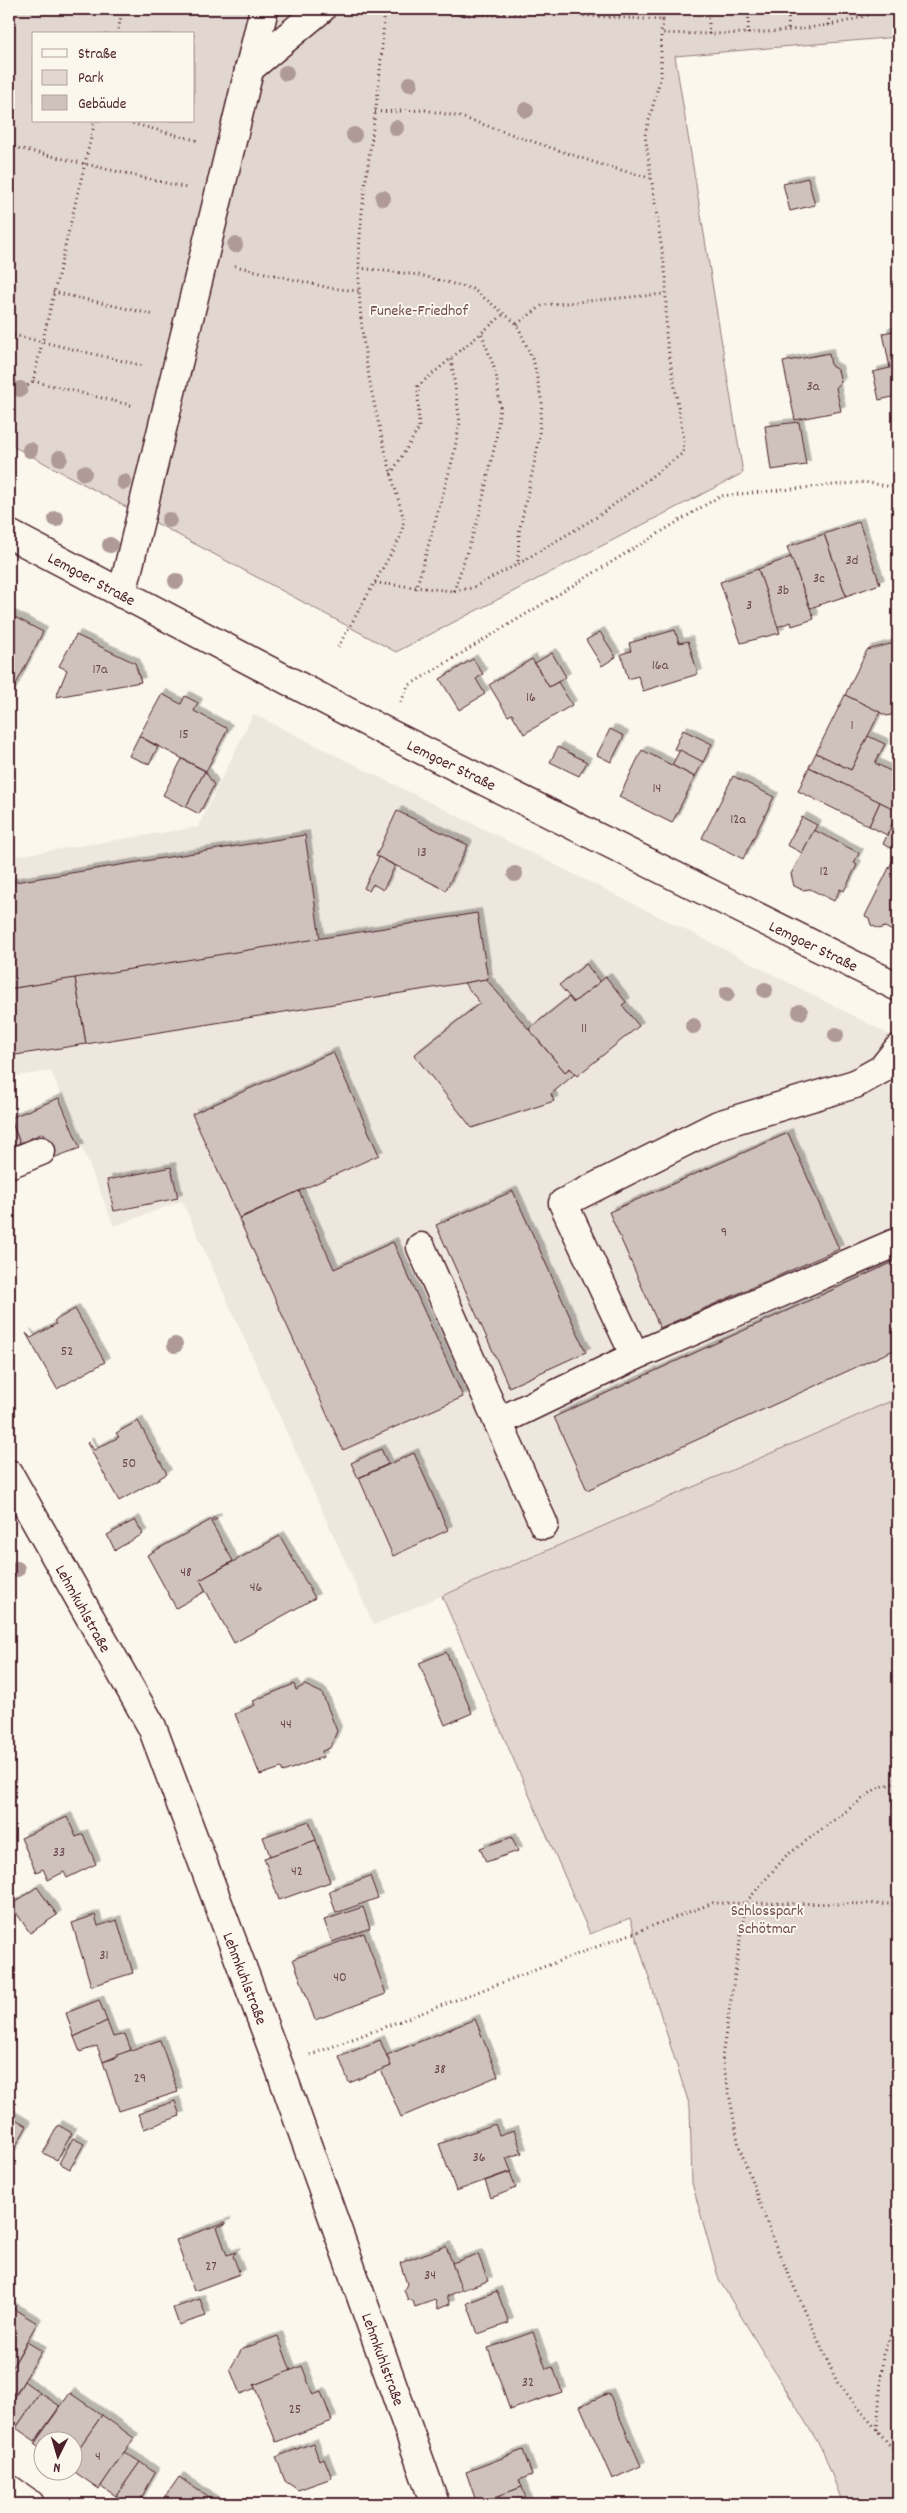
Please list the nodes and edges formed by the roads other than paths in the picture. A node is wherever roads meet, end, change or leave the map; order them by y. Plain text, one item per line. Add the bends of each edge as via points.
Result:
1 (264, 9) edge
2 (321, 9) edge
3 (250, 69) junction
4 (9, 534) edge
5 (122, 594) junction
6 (898, 987) edge
7 (898, 1049) edge
8 (41, 1151) dead end
9 (9, 1164) edge
10 (893, 1244) dead end
11 (421, 1247) dead end
12 (635, 1356) junction
13 (498, 1422) junction
14 (9, 1474) edge
15 (544, 1525) dead end
16 (9, 2489) edge
17 (30, 2504) edge
18 (435, 2504) edge

1 - 3 street
2 - 3 street
3 - 5 street
4 - 5 street, Lemgoer Straße
5 - 6 street, Lemgoer Straße via 386,732
7 - 12 street via 882,1069 855,1084 718,1125 563,1203
8 - 9 street
10 - 12 street
11 - 13 street
12 - 13 street
13 - 15 street
14 - 18 street, Lehmkuhlstraße via 152,1727 279,2066
16 - 17 street

